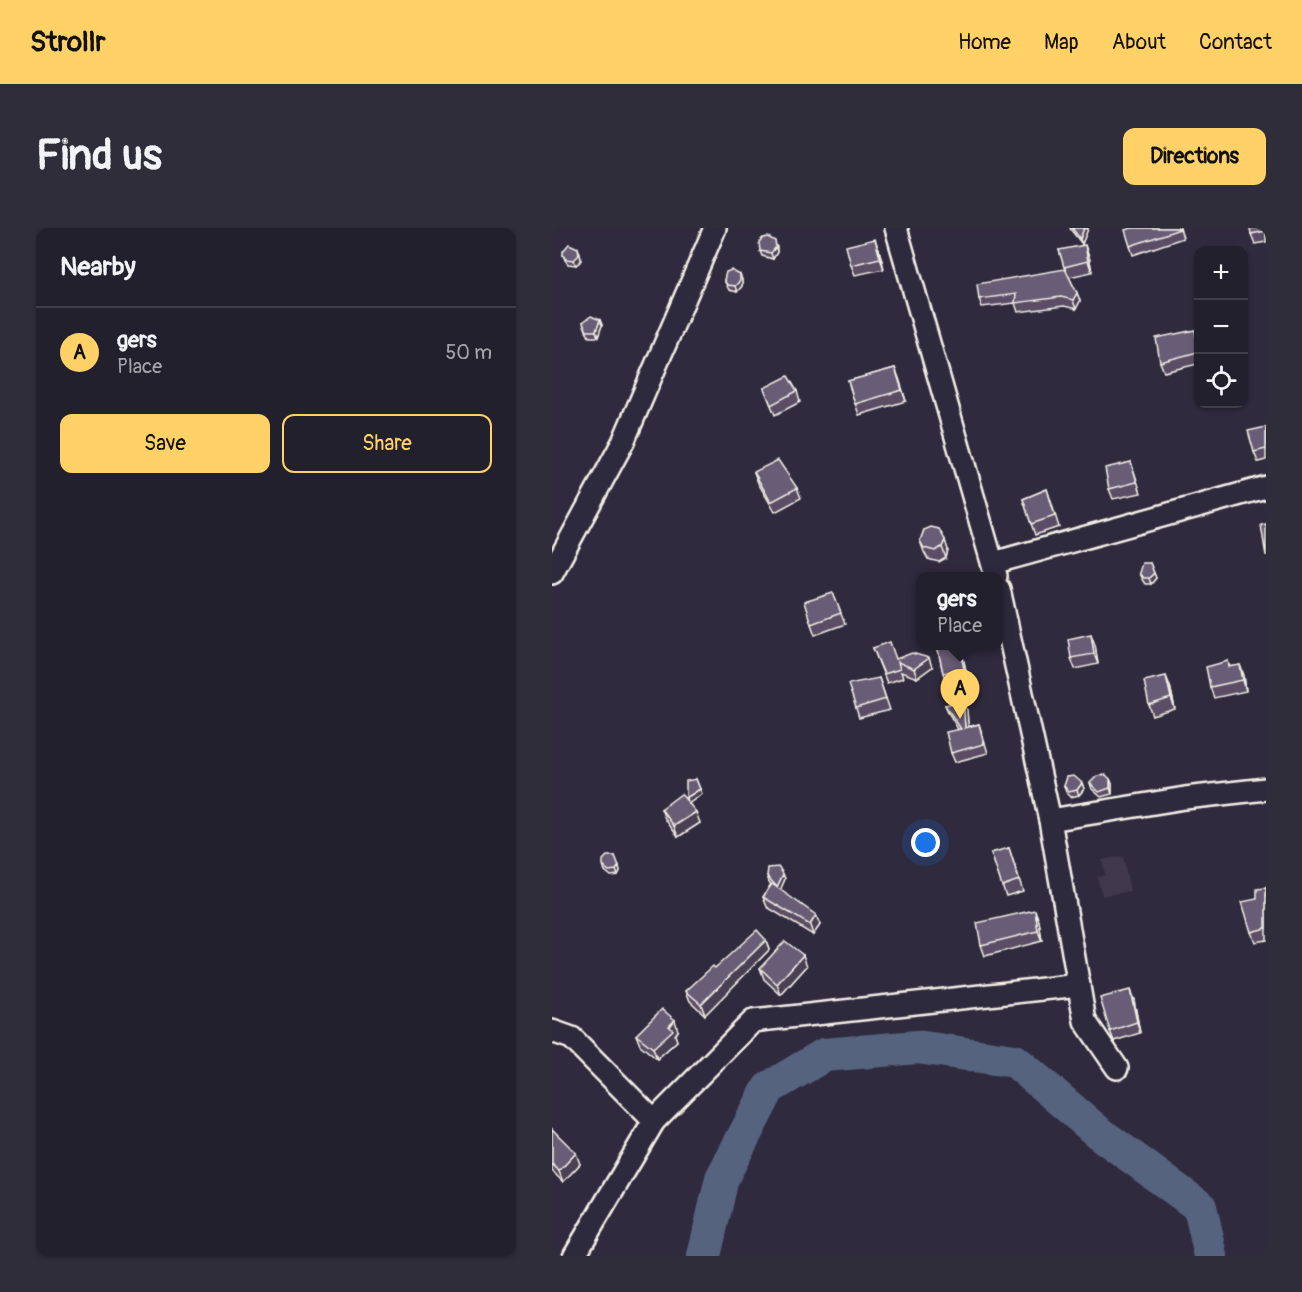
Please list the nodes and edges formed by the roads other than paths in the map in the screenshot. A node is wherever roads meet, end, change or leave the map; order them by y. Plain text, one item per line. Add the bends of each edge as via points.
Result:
1 (715, 228) edge
2 (896, 228) edge
3 (1266, 487) edge
4 (995, 570) edge
5 (552, 573) edge
6 (1003, 607) edge
7 (1266, 789) edge
8 (1050, 820) junction
9 (1079, 985) junction
10 (552, 1031) edge
11 (1117, 1068) dead end
12 (654, 1120) junction
13 (574, 1256) edge

1 - 5 street via 623,442
2 - 4 street
3 - 4 street
6 - 8 street
7 - 8 street
8 - 9 street
9 - 11 street via 1085,1022
9 - 12 street via 753,1021
10 - 12 street via 572,1038
12 - 13 street

